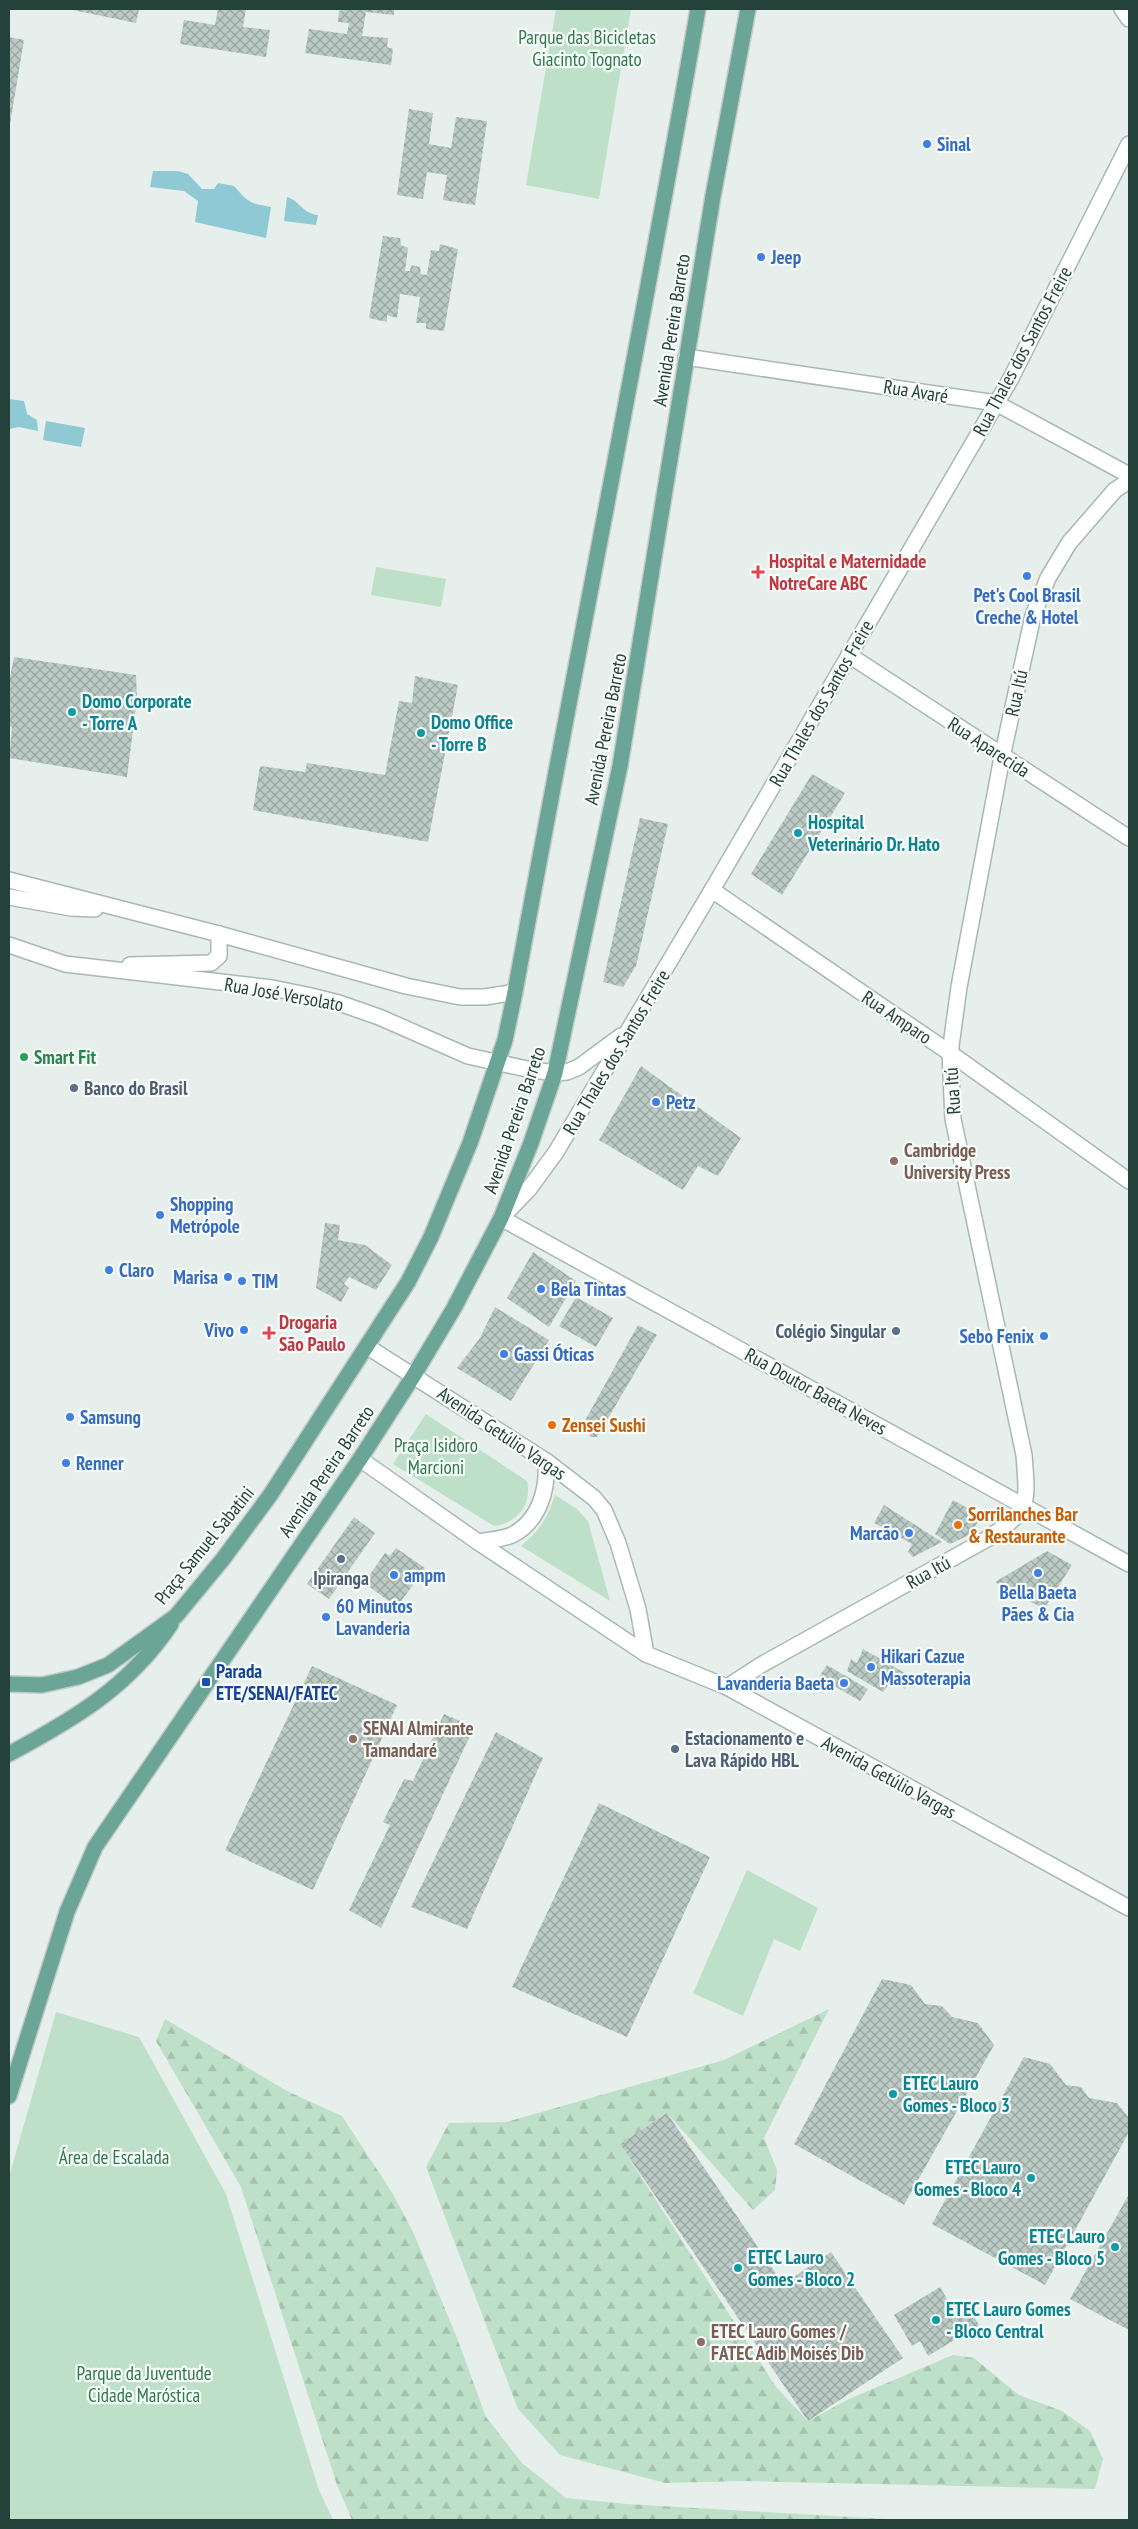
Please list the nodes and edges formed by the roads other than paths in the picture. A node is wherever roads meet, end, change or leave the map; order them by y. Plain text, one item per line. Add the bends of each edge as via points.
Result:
1 (698, 9) edge
2 (748, 9) edge
3 (1122, 9) edge
4 (1129, 19) edge
5 (1129, 144) edge
6 (686, 357) junction
7 (996, 403) junction
8 (1129, 475) edge
9 (1129, 482) edge
10 (849, 655) junction
11 (1002, 756) junction
12 (1129, 838) edge
13 (9, 880) edge
14 (712, 890) junction
15 (9, 897) edge
16 (114, 907) junction
17 (219, 934) junction
18 (9, 945) edge
19 (112, 970) junction
20 (515, 992) junction
21 (628, 1030) junction
22 (950, 1053) junction
23 (497, 1064) junction
24 (555, 1073) junction
25 (1129, 1181) edge
26 (501, 1218) junction
27 (368, 1347) junction
28 (414, 1375) junction
29 (360, 1459) junction
30 (546, 1461) junction
31 (1025, 1506) junction
32 (478, 1542) junction
33 (1129, 1564) edge
34 (176, 1616) junction
35 (646, 1654) junction
36 (9, 1684) edge
37 (727, 1687) junction
38 (9, 1754) edge
39 (1129, 1908) edge
40 (9, 2096) edge

1 - 20 main road, Avenida Pereira Barreto
2 - 6 main road, Avenida Pereira Barreto
3 - 4 street
5 - 7 street, Rua Thales dos Santos Freire
6 - 7 street, Rua Avaré
6 - 24 main road, Avenida Pereira Barreto via 635,685
7 - 8 street, Rua Avaré
7 - 10 street, Rua Thales dos Santos Freire
9 - 11 street, Rua Itú via 1115,490 1097,509 1069,543 1048,578 1033,616
10 - 11 street, Rua Aparecida
10 - 14 street, Rua Thales dos Santos Freire
11 - 12 street, Rua Aparecida
11 - 22 street, Rua Itú via 959,987
13 - 16 street, Rua José Versolato
14 - 21 street, Rua Thales dos Santos Freire
14 - 22 street, Rua Amparo
15 - 16 street via 71,908
16 - 17 street, Rua José Versolato
17 - 19 street via 219,956 211,962 139,964
17 - 20 street, Rua José Versolato via 434,992 485,997
18 - 19 street, Rua José Versolato via 65,964
19 - 23 street, Rua José Versolato via 272,988 339,1002 468,1056
20 - 23 main road, Avenida Pereira Barreto
21 - 24 street, Rua José Versolato via 579,1067
21 - 26 street, Rua Thales dos Santos Freire via 556,1152 529,1189
22 - 25 street, Rua Amparo
22 - 31 street, Rua Itú via 953,1119 1024,1456
23 - 24 street, Rua José Versolato
23 - 27 main road, Avenida Pereira Barreto via 470,1143 431,1237
24 - 26 main road, Avenida Pereira Barreto
26 - 28 main road, Avenida Pereira Barreto via 454,1308
26 - 31 street, Rua Doutor Baeta Neves
27 - 28 street, Avenida Getúlio Vargas
27 - 34 main road, Praça Samuel Sabatini via 271,1494 224,1559
28 - 29 main road, Avenida Pereira Barreto
28 - 30 street, Avenida Getúlio Vargas
29 - 32 street, Avenida Getúlio Vargas
29 - 40 main road, Avenida Pereira Barreto via 95,1847 67,1912
30 - 32 street via 543,1497 531,1518 512,1535
30 - 35 street, Avenida Getúlio Vargas via 585,1490 604,1510 638,1609
31 - 33 street, Rua Doutor Baeta Neves
31 - 37 street, Rua Itú via 987,1539
32 - 35 street, Avenida Getúlio Vargas
34 - 36 main road, Praça Samuel Sabatini via 108,1665 42,1685
34 - 38 main road via 157,1645 132,1673 97,1702
35 - 37 street, Avenida Getúlio Vargas
37 - 39 street, Avenida Getúlio Vargas

